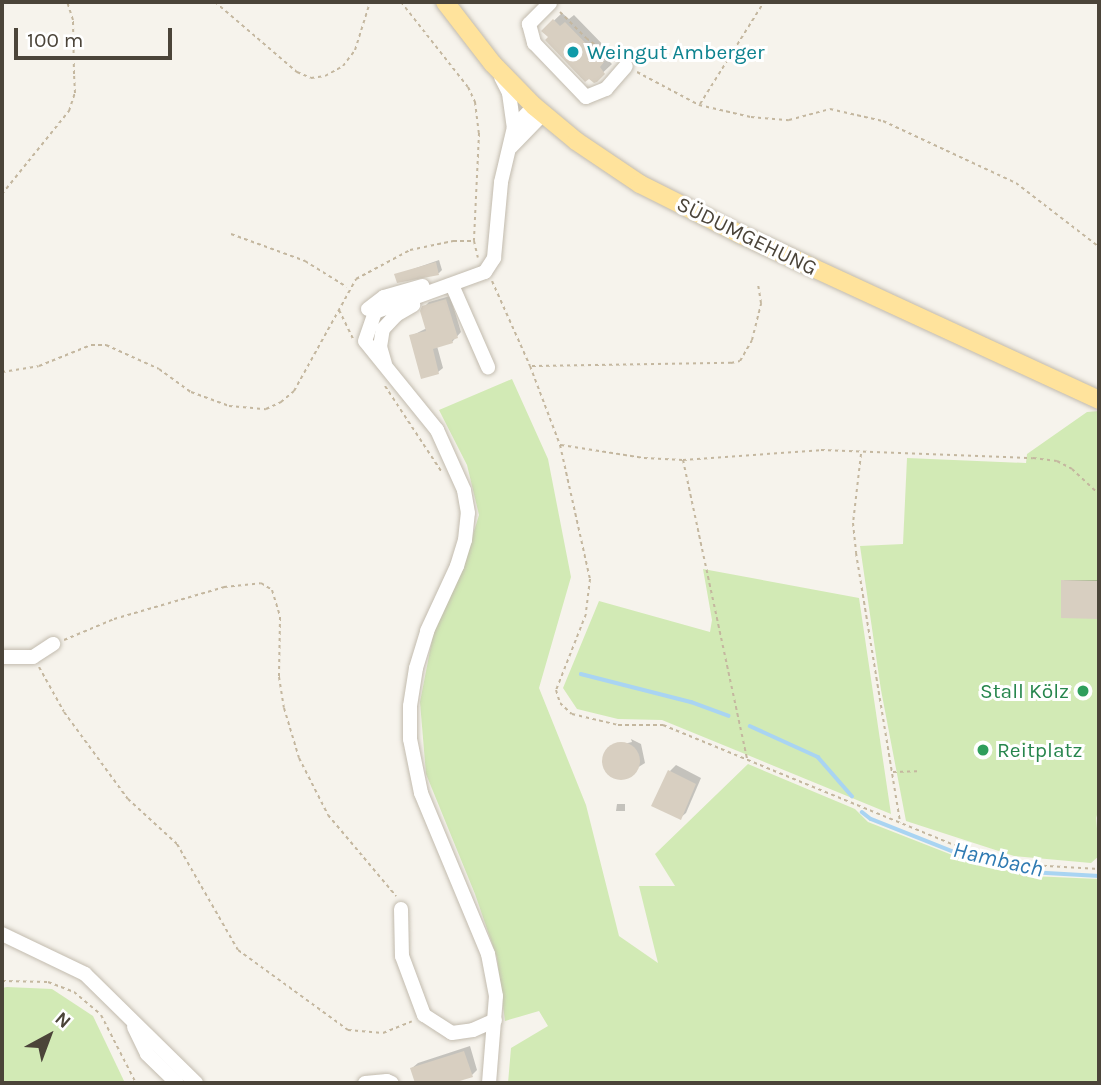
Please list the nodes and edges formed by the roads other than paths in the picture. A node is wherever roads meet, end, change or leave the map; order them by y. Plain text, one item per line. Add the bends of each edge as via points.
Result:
1 (445, 2) edge
2 (550, 3) edge
3 (493, 64) junction
4 (626, 66) road end
5 (539, 110) junction
6 (514, 127) junction
7 (506, 154) junction
8 (448, 286) junction
9 (389, 366) junction
10 (488, 367) dead end
11 (1099, 400) edge
12 (53, 645) road end
13 (2, 657) edge
14 (401, 909) road end
15 (2, 934) edge
16 (129, 1016) junction
17 (495, 1020) junction
18 (177, 1083) edge
19 (197, 1083) edge
20 (365, 1083) edge
21 (392, 1083) edge
22 (489, 1083) edge

1 - 3 main road, SÜDUMGEHUNG
2 - 4 street via 529,24 534,43 586,97 606,89
3 - 5 main road, SÜDUMGEHUNG
3 - 6 street via 509,93
5 - 6 street
5 - 7 street
5 - 11 main road, SÜDUMGEHUNG via 640,184
6 - 7 street
7 - 8 street via 494,258 485,272
8 - 9 street via 396,315 383,329 380,347
8 - 9 street via 375,312 367,345
8 - 10 street
9 - 17 street via 437,430 459,478 468,513 465,540 416,668 411,739 421,793 488,954 496,996
12 - 13 street via 33,657
14 - 17 street via 401,956 424,1015 452,1033
15 - 16 street via 85,974
16 - 18 street via 147,1054
16 - 19 street
17 - 22 street
20 - 21 street

